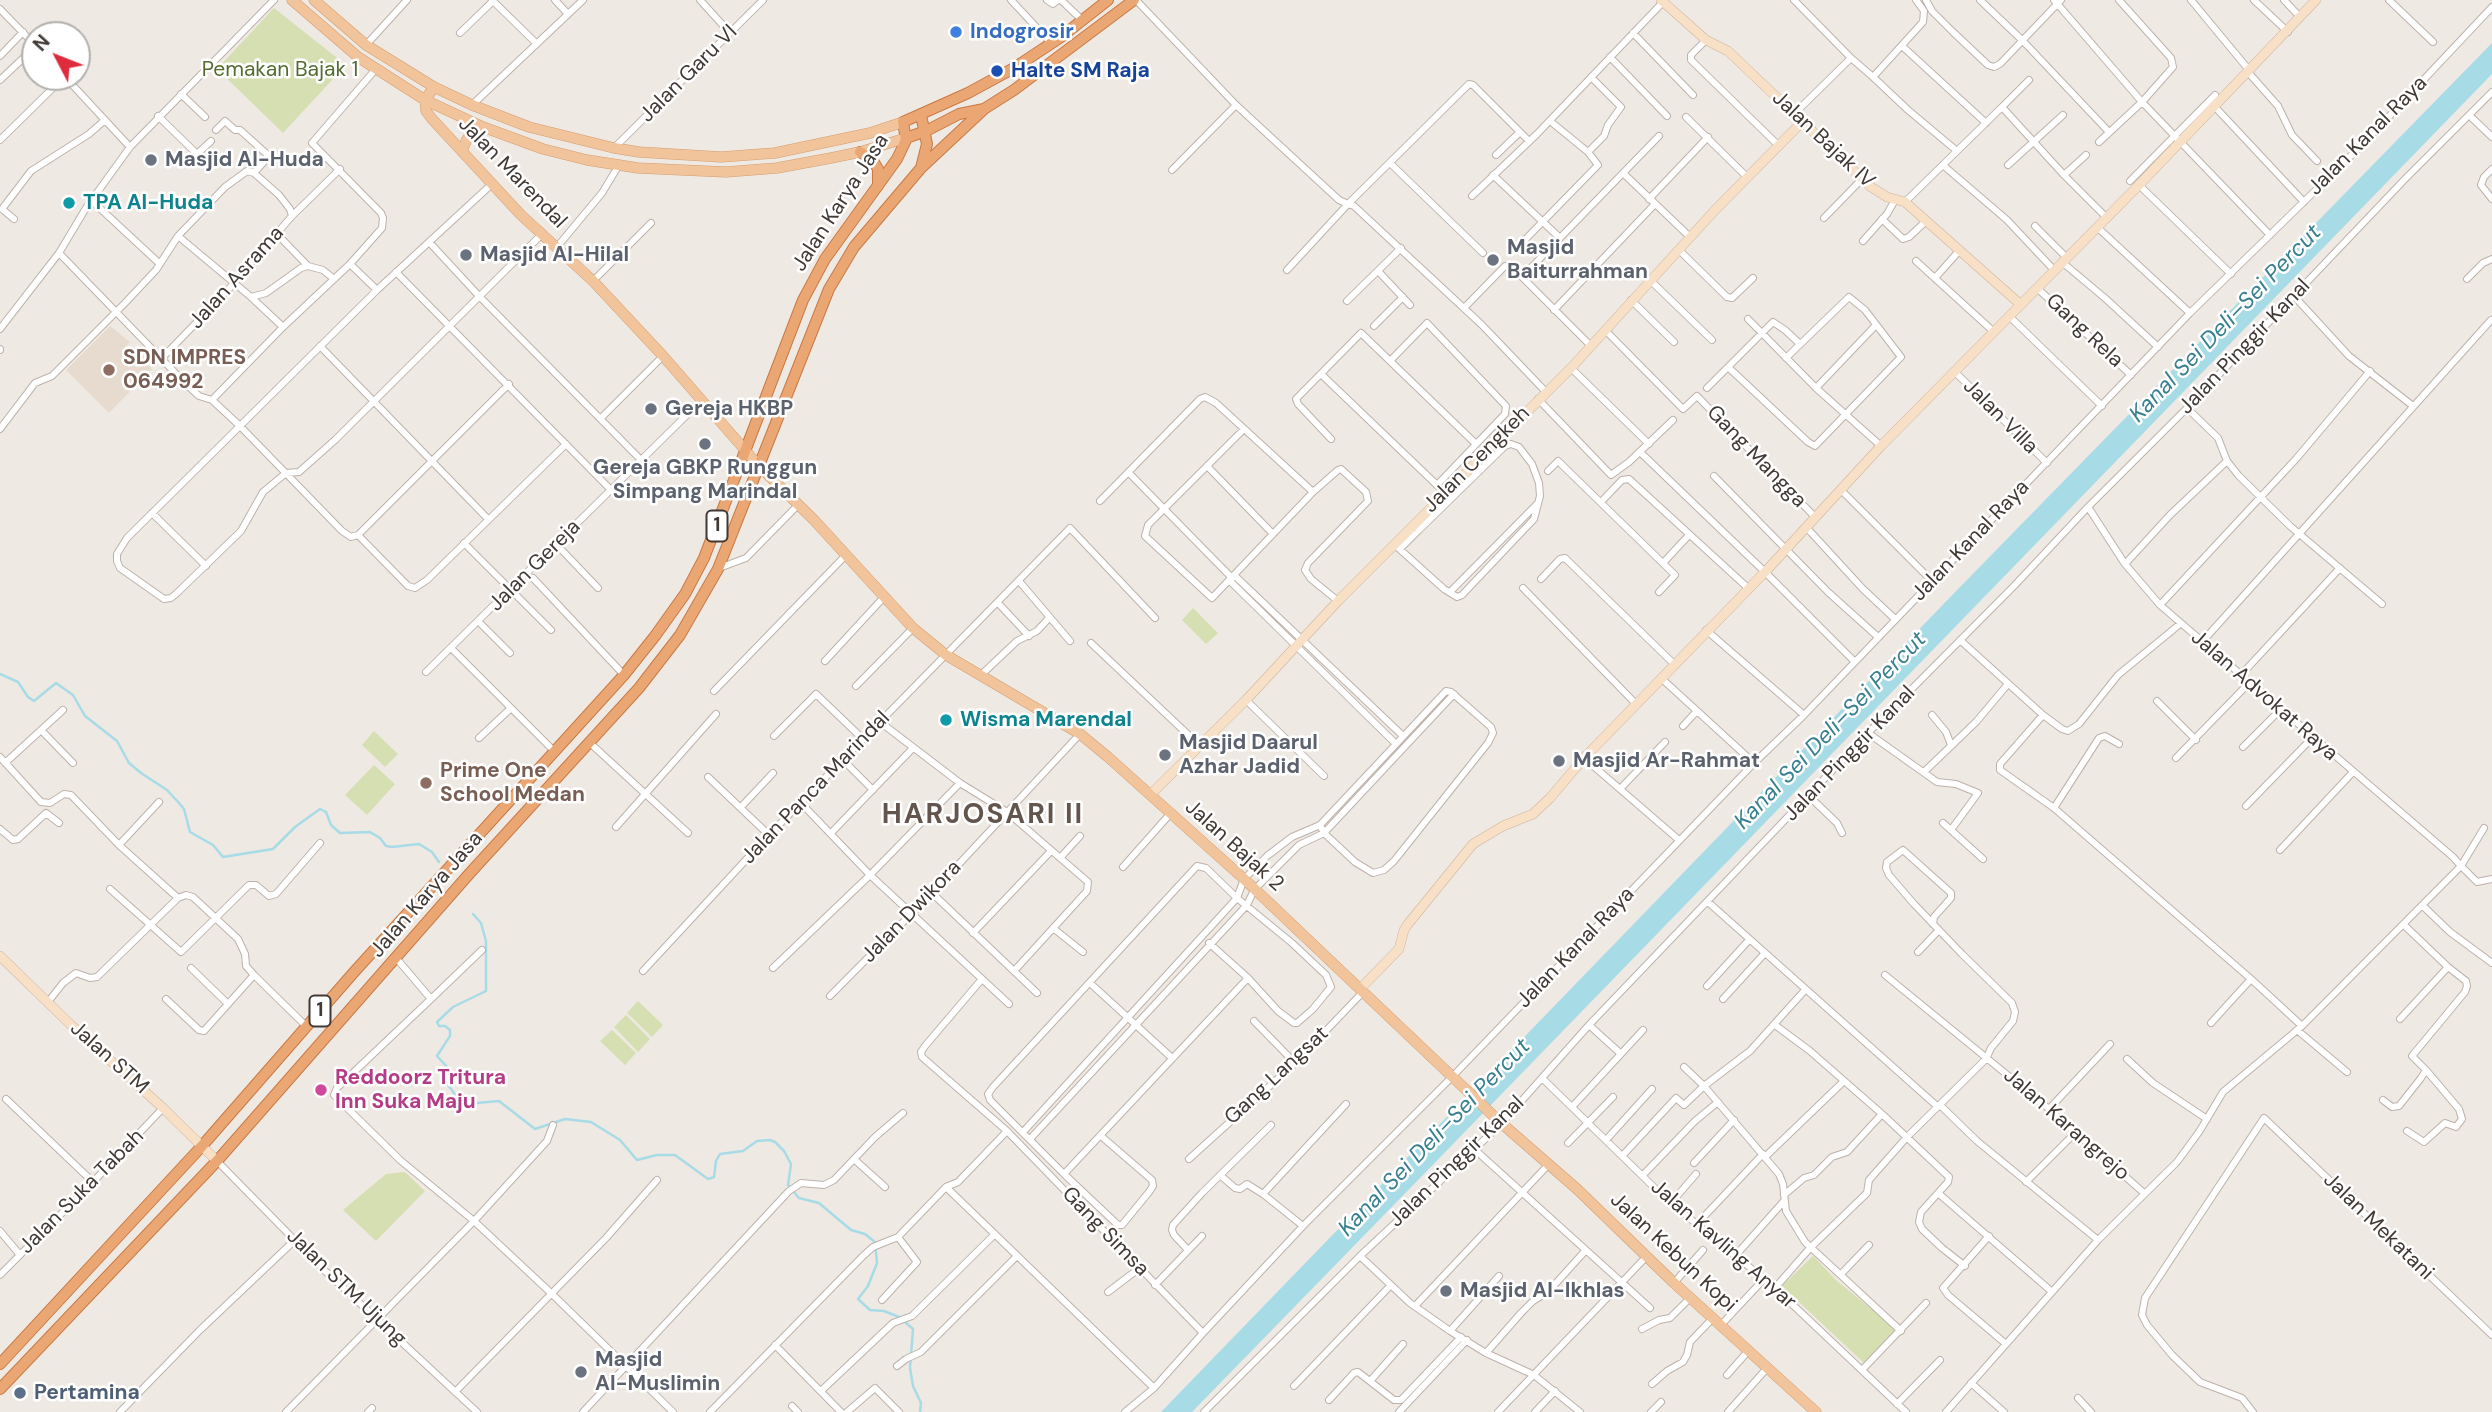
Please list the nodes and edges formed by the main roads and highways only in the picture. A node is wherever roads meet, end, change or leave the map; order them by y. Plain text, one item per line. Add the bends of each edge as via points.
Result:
1 (292, 0) edge
2 (314, 0) edge
3 (1108, 0) edge
4 (1135, 0) edge
5 (419, 80) junction
6 (434, 87) junction
7 (411, 92) junction
8 (425, 100) junction
9 (984, 109) junction
10 (921, 115) junction
11 (903, 122) junction
12 (483, 127) junction
13 (926, 131) junction
14 (906, 138) junction
15 (462, 151) junction
16 (860, 152) junction
17 (921, 168) junction
18 (878, 186) junction
19 (747, 451) junction
20 (759, 466) junction
21 (512, 800) junction
22 (526, 812) junction
23 (1501, 1123) joint
24 (0, 1364) edge
25 (0, 1389) edge
26 (1816, 1412) edge

1 - 7 main road via 374,70
2 - 5 main road via 366,45
3 - 10 highway via 984,85
4 - 9 highway
5 - 6 main road
5 - 7 main road
6 - 8 main road
6 - 11 main road via 529,127 614,148 689,156 775,153
7 - 8 main road
8 - 12 main road
8 - 15 main road, Jalan Marendal via 426,111
9 - 13 highway via 959,114
9 - 17 highway, Jalan Karya Jasa
10 - 11 highway
10 - 13 highway
11 - 14 highway, Jalan Karya Jasa
12 - 15 main road via 467,139
12 - 16 main road via 543,149 619,165 726,172 777,168
13 - 14 highway
13 - 17 highway
14 - 16 main road
14 - 18 highway, Jalan Karya Jasa / 1
15 - 19 main road, Jalan Marendal via 521,215 593,281
16 - 18 highway via 878,169
17 - 20 highway, Jalan Karya Jasa / 1 via 840,270
18 - 19 highway, Jalan Karya Jasa / 1 via 807,290
19 - 20 main road, Jalan Marendal
19 - 21 highway, Jalan Karya Jasa / 1 via 685,594 624,675
20 - 22 highway, Jalan Karya Jasa / 1 via 718,569 680,635 639,688
20 - 23 main road, Jalan Bajak 2 via 914,628 946,655 1080,734 1244,879
21 - 22 highway
21 - 24 highway, Jalan Karya Jasa / 1
22 - 25 highway, Jalan Karya Jasa / 1 via 217,1161
23 - 26 main road, Jalan Kebun Kopi

